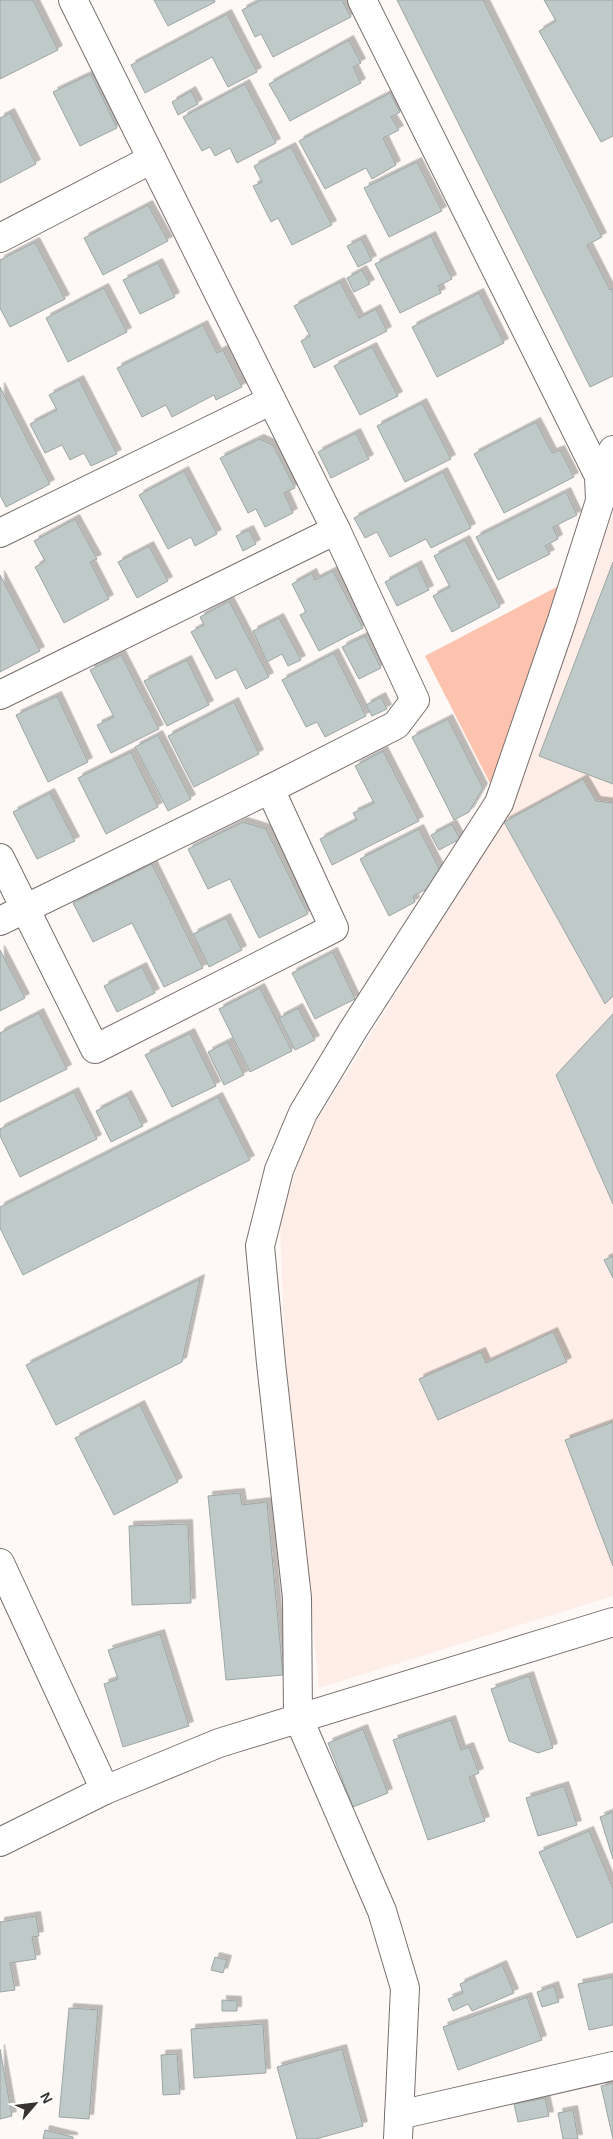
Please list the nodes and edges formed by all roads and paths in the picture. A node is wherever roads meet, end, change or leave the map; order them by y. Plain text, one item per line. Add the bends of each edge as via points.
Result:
1 (73, 0) edge
2 (362, 0) edge
3 (152, 159) junction
4 (0, 238) edge
5 (270, 401) junction
6 (613, 450) edge
7 (599, 476) junction
8 (336, 530) junction
9 (0, 532) edge
10 (0, 695) edge
11 (270, 789) junction
12 (0, 858) edge
13 (24, 909) junction
14 (0, 921) edge
15 (0, 1563) edge
16 (613, 1622) edge
17 (298, 1717) junction
18 (105, 1790) junction
19 (0, 1842) edge
20 (613, 2066) edge
21 (398, 2127) edge

1 - 3 street
2 - 7 street
3 - 4 street
3 - 5 street
5 - 8 street
5 - 9 street
6 - 7 street
7 - 17 street via 600,501 499,803 302,1113 279,1170 262,1236 260,1246 270,1363 297,1598
8 - 10 street
8 - 11 street via 415,700 396,725
11 - 13 street
11 - 13 street via 334,928 95,1049
12 - 13 street
13 - 14 street
15 - 18 street
16 - 17 street
17 - 18 street via 219,1743
17 - 21 street via 382,1911 405,1988
18 - 19 street
20 - 21 street

